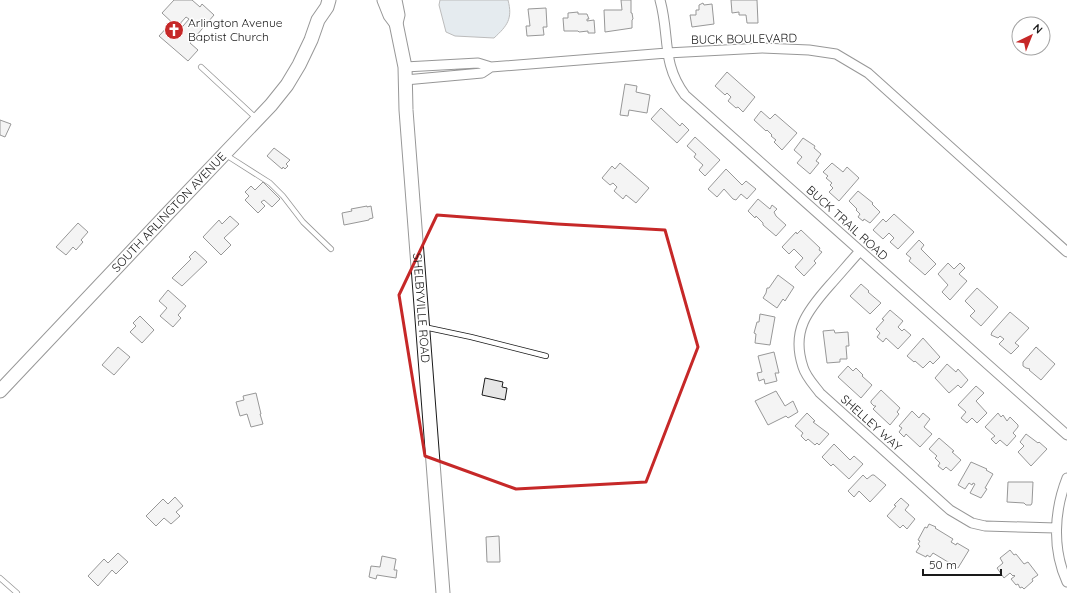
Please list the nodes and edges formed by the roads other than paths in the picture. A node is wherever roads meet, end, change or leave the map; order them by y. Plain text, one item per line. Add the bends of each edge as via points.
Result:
1 (320, 0) edge
2 (329, 0) edge
3 (384, 0) edge
4 (394, 0) edge
5 (660, 0) edge
6 (318, 20) junction
7 (396, 23) junction
8 (668, 53) junction
9 (201, 67) dead end
10 (491, 67) junction
11 (405, 74) junction
12 (257, 119) junction
13 (224, 154) junction
14 (331, 249) dead end
15 (860, 250) junction
16 (1067, 252) edge
17 (423, 326) junction
18 (546, 356) dead end
19 (0, 392) edge
20 (1067, 435) edge
21 (1067, 478) edge
22 (1056, 528) junction
23 (0, 578) edge
24 (1067, 582) edge
25 (17, 593) edge
26 (443, 593) edge

1 - 6 main road, SOUTH ARLINGTON AVENUE
2 - 6 main road, SOUTH ARLINGTON AVENUE
3 - 7 main road
4 - 7 main road via 398,15
5 - 8 street, BUCK TRAIL ROAD
6 - 12 main road, SOUTH ARLINGTON AVENUE via 311,40 287,84
7 - 11 main road, SHELBYVILLE ROAD
8 - 10 street, BUCK BOULEVARD
8 - 15 street, BUCK TRAIL ROAD via 672,73 685,95
8 - 16 street, BUCK BOULEVARD via 762,48 836,54 868,73
9 - 12 lane
10 - 11 street, BUCK BOULEVARD via 478,63
10 - 11 street, BUCK BOULEVARD via 482,73
11 - 17 main road, SHELBYVILLE ROAD
12 - 13 main road, SOUTH ARLINGTON AVENUE
13 - 14 lane via 270,183 303,222
13 - 19 main road, SOUTH ARLINGTON AVENUE
15 - 20 street, BUCK TRAIL ROAD
15 - 22 street, SHELLEY WAY via 813,304 802,325 800,354 803,367 813,386 934,496 962,518 984,526
17 - 18 lane
17 - 26 main road, SHELBYVILLE ROAD
21 - 22 street via 1059,502
22 - 24 street via 1057,546
23 - 25 lane

